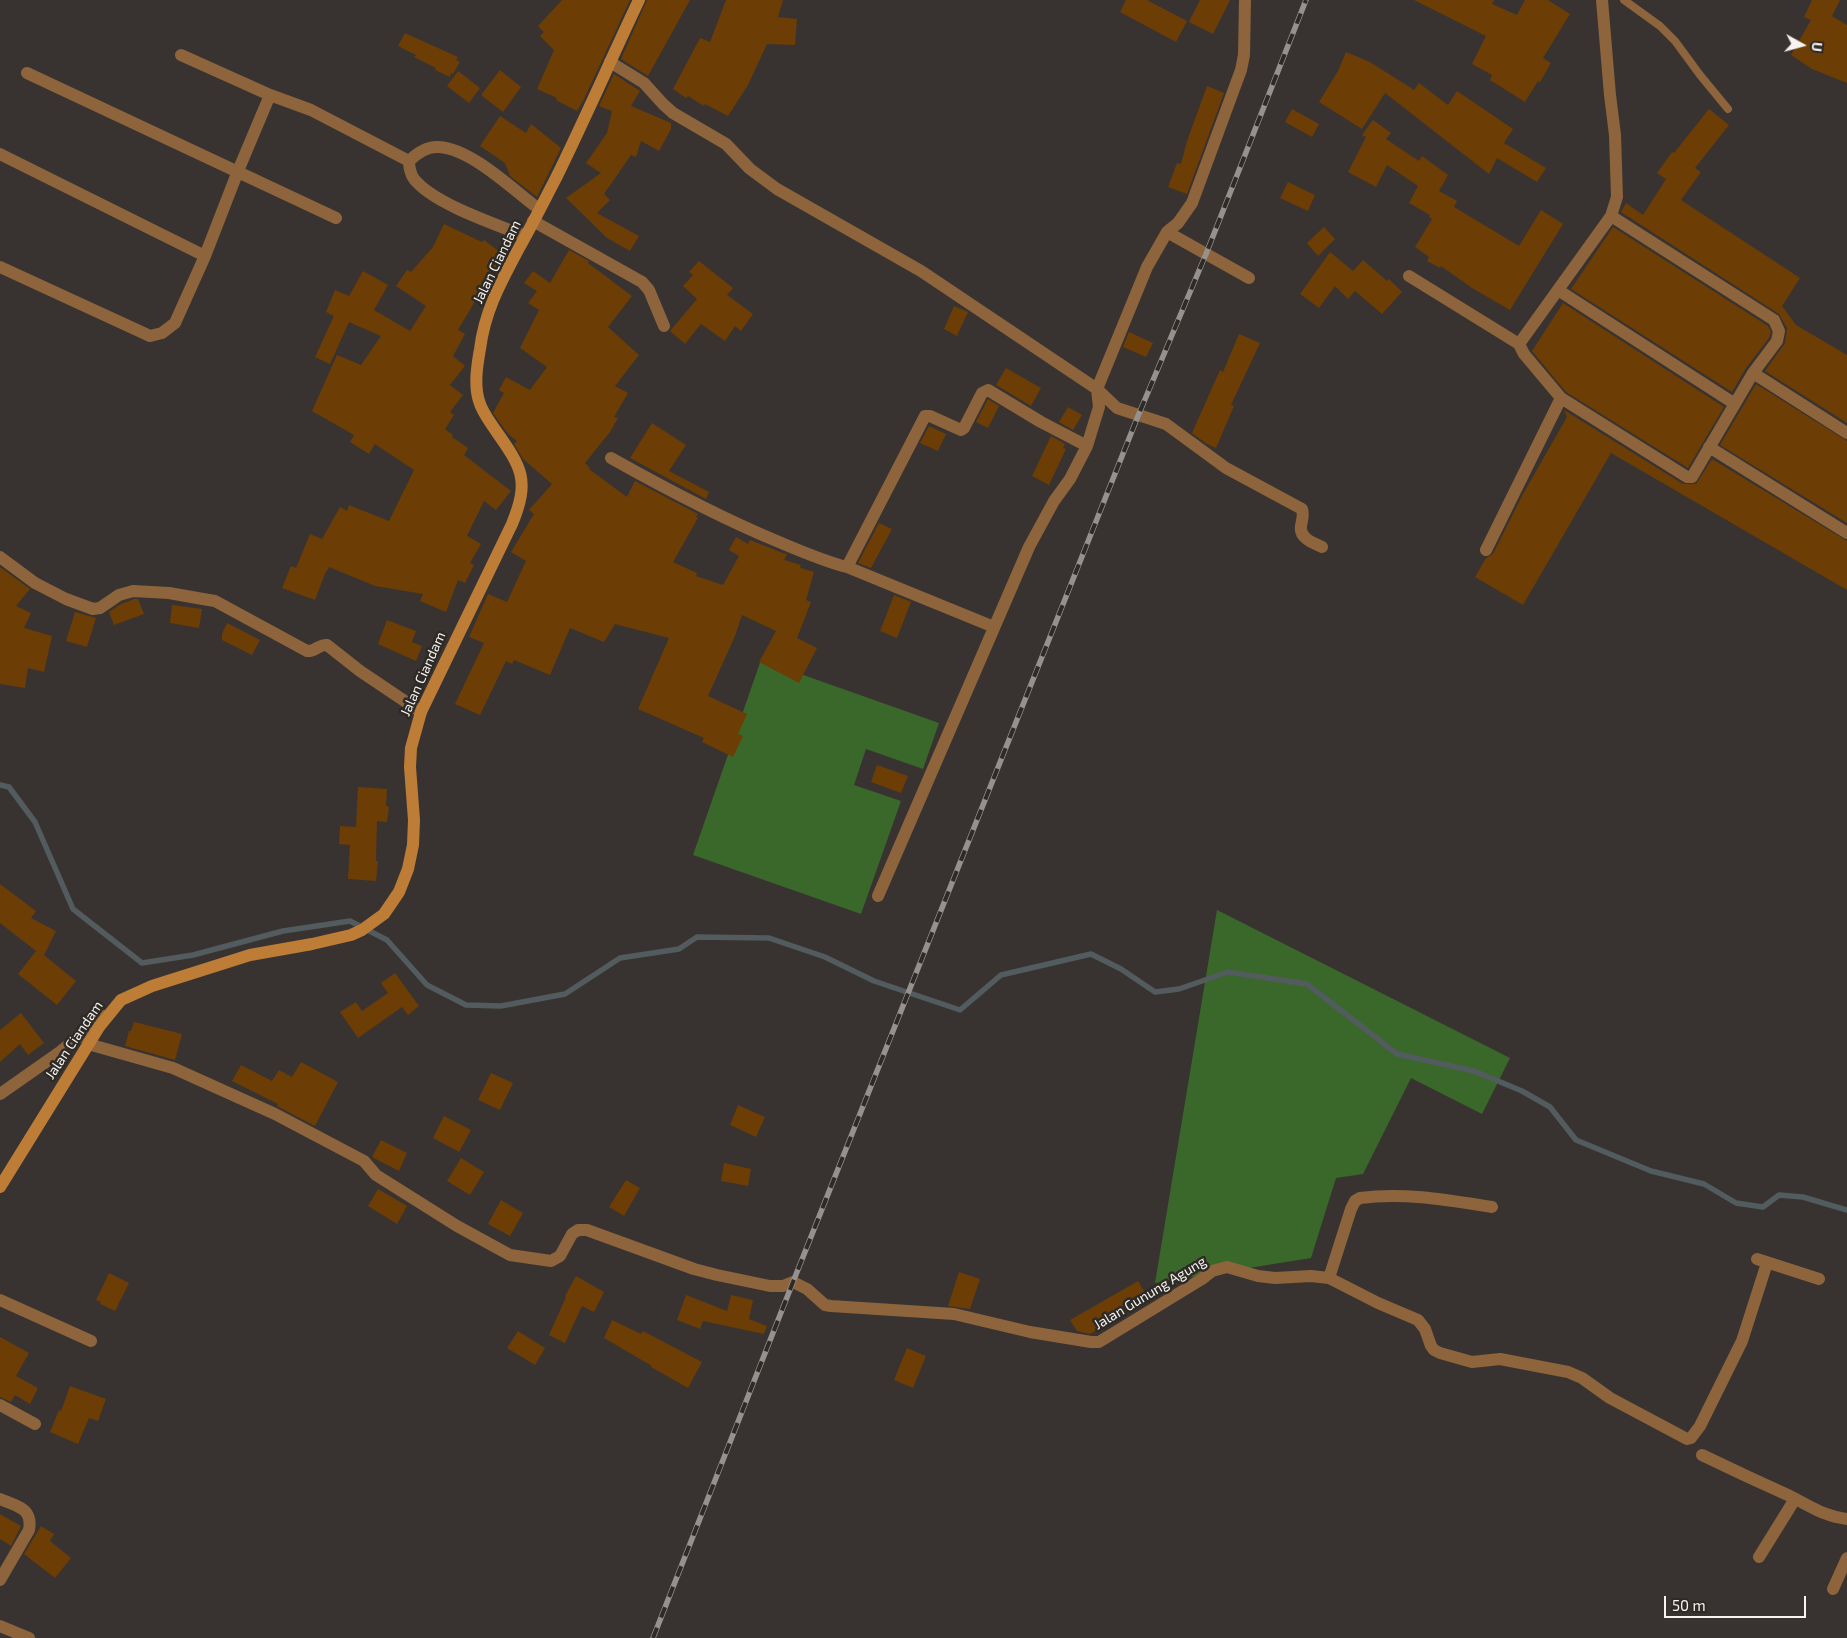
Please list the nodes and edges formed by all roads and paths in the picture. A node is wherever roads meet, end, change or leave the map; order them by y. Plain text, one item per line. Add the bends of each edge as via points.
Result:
1 (639, 0) edge
2 (1245, 0) edge
3 (1602, 0) edge
4 (1624, 0) edge
5 (181, 54) dead end
6 (610, 62) junction
7 (27, 73) dead end
8 (270, 95) junction
9 (1728, 109) dead end
10 (0, 154) edge
11 (409, 161) junction
12 (238, 171) junction
13 (536, 215) junction
14 (1610, 216) junction
15 (336, 218) dead end
16 (1167, 232) junction
17 (525, 236) junction
18 (205, 256) junction
19 (0, 267) edge
20 (1409, 276) dead end
21 (1249, 278) dead end
22 (1558, 290) junction
23 (664, 326) dead end
24 (1519, 344) junction
25 (1753, 374) junction
26 (1097, 388) junction
27 (1561, 398) junction
28 (1735, 404) junction
29 (1847, 433) edge
30 (1087, 446) junction
31 (1709, 447) junction
32 (611, 458) dead end
33 (1847, 533) edge
34 (1322, 547) dead end
35 (1486, 550) dead end
36 (0, 557) edge
37 (847, 567) junction
38 (994, 627) junction
39 (421, 712) junction
40 (878, 896) dead end
41 (112, 1010) junction
42 (88, 1044) junction
43 (0, 1094) edge
44 (0, 1187) edge
45 (1492, 1207) dead end
46 (1329, 1278) junction
47 (1819, 1279) dead end
48 (0, 1300) edge
49 (92, 1341) dead end
50 (0, 1404) edge
51 (35, 1424) dead end
52 (1702, 1455) dead end
53 (0, 1499) edge
54 (1795, 1499) junction
55 (1847, 1519) edge
56 (1759, 1557) dead end
57 (1847, 1558) edge
58 (0, 1580) edge
59 (1833, 1589) dead end
60 (0, 1626) edge
61 (29, 1638) edge

1 - 6 street, Jalan Ciandam
2 - 16 street via 1244,55 1236,87 1192,202 1178,223
3 - 14 street via 1615,135 1617,198
4 - 9 lane via 1675,41
5 - 8 street
6 - 13 street, Jalan Ciandam
6 - 26 street via 644,83 673,113 726,144 750,169 777,188 921,271
7 - 12 street
8 - 11 street via 311,110
8 - 12 street
10 - 18 street
11 - 13 street via 418,152 438,146 456,150 476,161
11 - 17 street via 414,179 441,201
12 - 15 street
12 - 18 street
13 - 17 street, Jalan Ciandam
13 - 23 street via 642,282 649,290
14 - 22 street
14 - 25 street via 1774,320 1779,331 1777,341
16 - 21 street
16 - 26 street via 1147,267
17 - 39 street, Jalan Ciandam via 491,302 480,347 476,384 484,411 521,472 523,491 520,504
18 - 19 street via 175,323 150,336
20 - 24 street
22 - 24 street
22 - 28 street
24 - 27 street
25 - 28 street
25 - 29 street
26 - 30 street via 1099,407
26 - 34 street via 1117,408 1166,424 1226,468 1302,510 1302,534
27 - 31 street via 1687,476 1692,476
27 - 35 street
28 - 31 street
30 - 37 street via 988,390 982,393 961,430 925,416
30 - 38 street via 1029,547
31 - 33 street
32 - 37 street via 734,523
36 - 39 street via 35,583 93,609 133,591 215,601 308,651 327,644
37 - 38 street
38 - 40 street
39 - 41 street, Jalan Ciandam via 411,748 414,820 410,858 399,892 376,921 337,939 250,955 189,974 134,993 120,1000
41 - 42 street, Jalan Ciandam
41 - 43 street
42 - 44 street, Jalan Ciandam
42 - 46 street, Jalan Gunung Agung via 173,1068 276,1114 364,1162 376,1175 510,1255 551,1261 560,1256 572,1234 587,1230 717,1275 770,1286 793,1282 831,1306 954,1314 1091,1342 1099,1342 1219,1269 1227,1267 1275,1278
45 - 46 street via 1415,1196 1360,1198 1355,1201
46 - 47 street, Jalan Gunung Agung via 1418,1320 1426,1329 1431,1346 1440,1353 1472,1362 1500,1359 1568,1372 1687,1439 1700,1426 1742,1341 1762,1261
48 - 49 street
50 - 51 street
52 - 54 street
53 - 58 street via 24,1510 31,1522
54 - 55 street via 1827,1515
54 - 56 street
57 - 59 street
60 - 61 street

